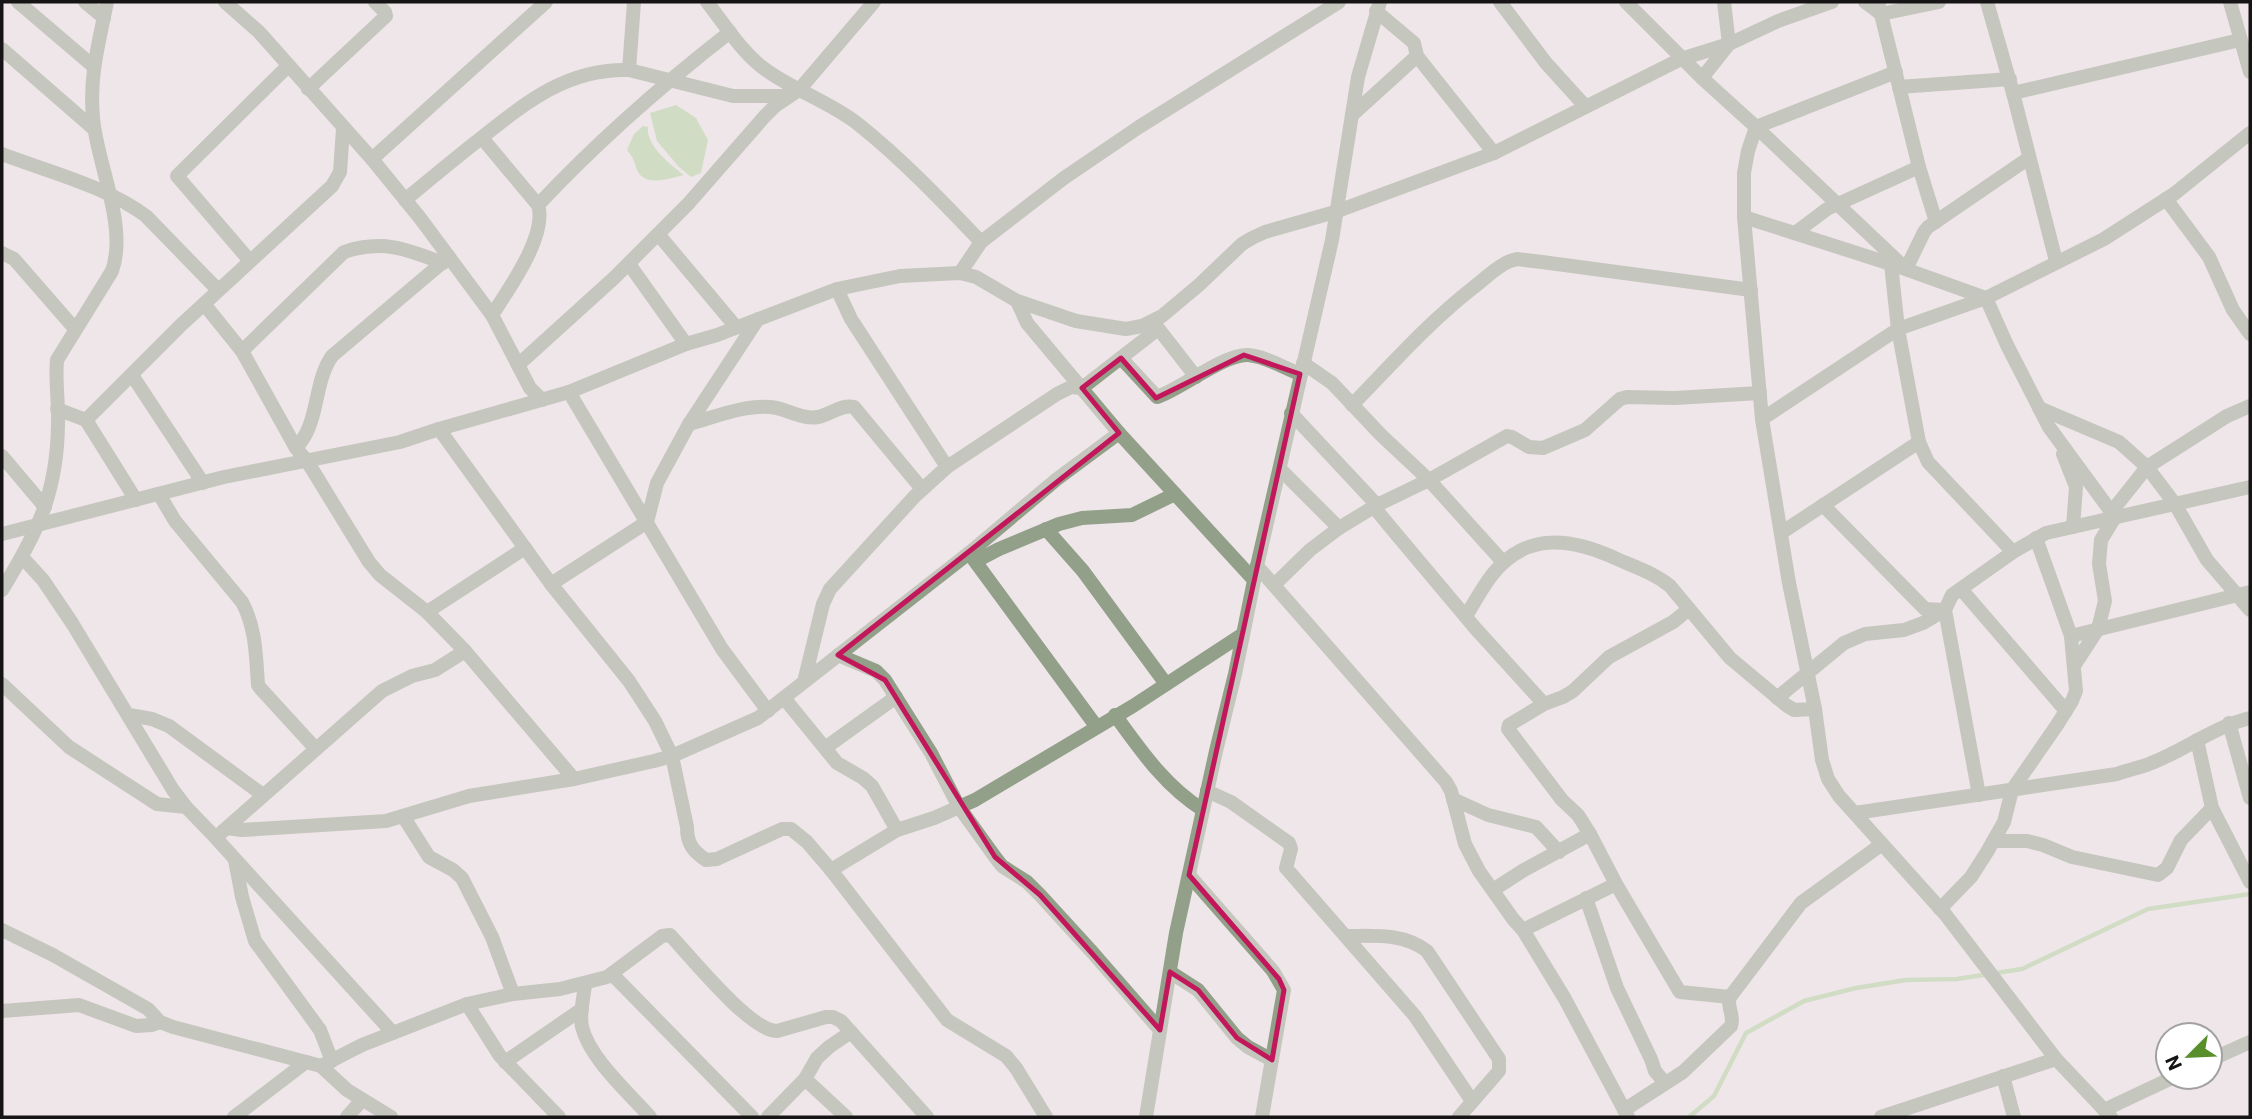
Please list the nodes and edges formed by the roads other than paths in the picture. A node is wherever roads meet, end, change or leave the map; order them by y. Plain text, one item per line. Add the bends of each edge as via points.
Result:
1 (18, 2) edge
2 (85, 2) edge
3 (107, 2) edge
4 (225, 2) edge
5 (375, 2) edge
6 (546, 2) edge
7 (634, 2) edge
8 (707, 2) edge
9 (874, 2) edge
10 (1339, 2) edge
11 (1500, 2) edge
12 (1626, 2) edge
13 (1724, 2) edge
14 (1832, 2) edge
15 (1865, 2) edge
16 (1940, 2) edge
17 (1987, 2) edge
18 (2230, 2) edge
19 (1378, 7) edge
20 (1880, 8) edge
21 (104, 18) junction
22 (730, 32) junction
23 (2239, 40) junction
24 (1729, 44) junction
25 (2, 49) edge
26 (1418, 56) junction
27 (1681, 59) junction
28 (93, 66) junction
29 (288, 66) junction
30 (629, 70) junction
31 (2250, 72) edge
32 (1702, 78) junction
33 (669, 80) junction
34 (1898, 80) junction
35 (2011, 86) junction
36 (308, 89) junction
37 (795, 93) junction
38 (1585, 106) junction
39 (1352, 115) junction
40 (1756, 127) junction
41 (94, 129) junction
42 (343, 129) junction
43 (2250, 133) edge
44 (482, 138) junction
45 (1494, 153) junction
46 (2, 154) edge
47 (2029, 158) junction
48 (372, 159) junction
49 (1919, 167) junction
50 (111, 195) junction
51 (2166, 199) junction
52 (405, 200) junction
53 (1837, 204) junction
54 (538, 205) junction
55 (1335, 212) junction
56 (1744, 217) junction
57 (1936, 222) junction
58 (1795, 233) junction
59 (659, 234) junction
60 (981, 242) junction
61 (3, 255) edge
62 (446, 260) junction
63 (250, 261) junction
64 (2056, 261) junction
65 (629, 264) junction
66 (1898, 267) junction
67 (960, 273) junction
68 (837, 289) junction
69 (218, 290) junction
70 (1751, 290) junction
71 (1986, 298) junction
72 (1017, 301) junction
73 (204, 304) junction
74 (492, 316) junction
75 (758, 319) junction
76 (1155, 325) junction
77 (736, 327) junction
78 (75, 329) junction
79 (1898, 329) junction
80 (2250, 334) edge
81 (686, 344) junction
82 (242, 351) junction
83 (1121, 358) junction
84 (518, 365) junction
85 (1301, 368) junction
86 (132, 375) junction
87 (1196, 377) junction
88 (1082, 388) junction
89 (569, 392) junction
90 (1760, 393) junction
91 (542, 400) junction
92 (1352, 405) junction
93 (2250, 406) edge
94 (2039, 408) junction
95 (57, 409) junction
96 (1291, 413) junction
97 (1762, 419) junction
98 (86, 420) junction
99 (690, 424) junction
100 (439, 429) junction
101 (1119, 433) junction
102 (2055, 435) junction
103 (1919, 442) junction
104 (296, 448) junction
105 (2, 456) edge
106 (307, 461) junction
107 (947, 467) junction
108 (2147, 467) junction
109 (1280, 469) junction
110 (1429, 480) junction
111 (203, 483) junction
112 (2250, 487) edge
113 (922, 489) junction
114 (159, 494) junction
115 (1175, 494) junction
116 (136, 500) junction
117 (2175, 504) junction
118 (1377, 505) junction
119 (1823, 505) junction
120 (45, 507) junction
121 (2115, 517) junction
122 (647, 522) junction
123 (40, 523) junction
124 (2073, 527) junction
125 (1339, 528) junction
126 (1045, 529) junction
127 (1781, 533) junction
128 (2, 534) edge
129 (2036, 538) junction
130 (525, 548) junction
131 (2013, 552) junction
132 (22, 557) junction
133 (972, 557) junction
134 (1503, 562) junction
135 (1255, 573) junction
136 (551, 584) junction
137 (1274, 585) junction
138 (1961, 589) junction
139 (2, 590) edge
140 (2244, 594) edge
141 (1689, 609) junction
142 (1945, 610) junction
143 (2250, 610) edge
144 (426, 612) junction
145 (1466, 617) junction
146 (2098, 629) junction
147 (1243, 634) junction
148 (2071, 636) junction
149 (465, 651) junction
150 (838, 655) junction
151 (2074, 666) junction
152 (1808, 673) junction
153 (804, 682) junction
154 (2, 684) edge
155 (1166, 684) junction
156 (896, 697) junction
157 (784, 698) junction
158 (1777, 698) junction
159 (1544, 704) junction
160 (1815, 709) junction
161 (768, 711) junction
162 (2066, 711) junction
163 (129, 715) junction
164 (1115, 715) junction
165 (2250, 718) edge
166 (2230, 723) junction
167 (1097, 726) junction
168 (2197, 740) junction
169 (315, 748) junction
170 (825, 748) junction
171 (672, 756) junction
172 (573, 779) junction
173 (2012, 790) junction
174 (1207, 791) junction
175 (1979, 794) junction
176 (263, 795) junction
177 (2250, 798) edge
178 (1453, 799) junction
179 (186, 807) junction
180 (960, 807) junction
181 (2212, 808) junction
182 (1203, 810) junction
183 (1855, 813) junction
184 (403, 816) junction
185 (897, 830) junction
186 (221, 832) junction
187 (1590, 834) junction
188 (1993, 841) junction
189 (1882, 844) junction
190 (1559, 852) junction
191 (235, 859) junction
192 (831, 870) junction
193 (1189, 875) junction
194 (2250, 882) edge
195 (1616, 884) junction
196 (1493, 890) junction
197 (1586, 898) junction
198 (1940, 909) junction
199 (2, 930) edge
200 (1523, 930) junction
201 (1346, 936) junction
202 (1170, 972) junction
203 (612, 974) junction
204 (585, 984) junction
205 (513, 994) junction
206 (1730, 997) junction
207 (467, 1004) junction
208 (582, 1009) junction
209 (2, 1011) edge
210 (160, 1022) junction
211 (1160, 1030) junction
212 (393, 1032) junction
213 (851, 1032) junction
214 (2250, 1042) edge
215 (2224, 1054) edge
216 (2056, 1059) junction
217 (1272, 1060) junction
218 (306, 1062) junction
219 (505, 1062) junction
220 (326, 1063) junction
221 (2003, 1076) junction
222 (805, 1079) junction
223 (1665, 1083) junction
224 (2154, 1088) edge
225 (362, 1100) junction
226 (1472, 1101) junction
227 (1626, 1113) edge
228 (2108, 1114) edge
229 (234, 1117) edge
230 (347, 1117) edge
231 (391, 1117) edge
232 (559, 1117) edge
233 (650, 1117) edge
234 (752, 1117) edge
235 (768, 1117) edge
236 (846, 1117) edge
237 (927, 1117) edge
238 (1046, 1117) edge
239 (1146, 1117) edge
240 (1262, 1117) edge
241 (1459, 1117) edge
242 (1881, 1117) edge
243 (2014, 1117) edge

1 - 28 street
2 - 21 street
3 - 21 street
4 - 29 street
5 - 36 street via 386,16
6 - 48 street
7 - 30 street
8 - 22 street
9 - 37 street
10 - 60 street via 1139,127
11 - 38 street
12 - 27 street
13 - 24 street
14 - 24 street
15 - 20 street
16 - 20 street
17 - 35 street
18 - 23 street
19 - 26 street via 1414,43
19 - 39 street
20 - 34 street
21 - 28 street
22 - 33 street
22 - 37 street via 748,55
23 - 31 street
23 - 35 street
24 - 27 street
24 - 32 street
25 - 41 street
26 - 39 street
26 - 45 street
27 - 32 street
27 - 38 street
28 - 41 street
29 - 36 street
29 - 63 street via 177,176
30 - 33 street
30 - 44 street via 568,80 526,102
32 - 40 street
33 - 37 street via 733,96
33 - 54 street
34 - 35 street
34 - 40 street
34 - 49 street
35 - 47 street
36 - 42 street
37 - 59 street via 764,117
37 - 60 street via 836,108 859,125
38 - 45 street
39 - 55 street
40 - 53 street
40 - 56 street via 1744,173
41 - 50 street
42 - 48 street
42 - 63 street via 340,172 332,186
43 - 51 street
44 - 52 street
44 - 54 street
45 - 55 street
46 - 50 street
47 - 57 street
47 - 64 street
48 - 52 street
49 - 53 street
49 - 57 street
50 - 69 street via 146,216
50 - 78 street via 116,259
51 - 64 street via 2104,239
51 - 80 street via 2209,257 2233,310
52 - 62 street
53 - 58 street
53 - 66 street
54 - 74 street via 539,221 531,247
55 - 76 street via 1265,232 1242,244
55 - 85 street
56 - 58 street
56 - 70 street
57 - 66 street
58 - 66 street
59 - 65 street
59 - 77 street
60 - 67 street
61 - 78 street via 14,259
62 - 74 street
62 - 82 street via 379,244 344,252
62 - 104 street via 332,356 307,435
63 - 69 street
64 - 71 street
65 - 81 street
65 - 84 street
66 - 71 street
66 - 79 street
67 - 68 street via 900,276
67 - 72 street
68 - 75 street
68 - 107 street via 851,319
69 - 73 street
70 - 90 street
70 - 92 street via 1510,261 1455,302
71 - 79 street
71 - 94 street
72 - 76 street via 1076,321 1126,329
72 - 88 street via 1027,323
73 - 82 street
73 - 86 street
74 - 84 street
75 - 77 street
75 - 99 street
76 - 83 street
76 - 87 street
77 - 81 street
78 - 95 street via 57,360
79 - 97 street
79 - 103 street
81 - 89 street
82 - 104 street
83 - 87 street via 1157,397
83 - 88 street
84 - 91 street
85 - 87 street via 1244,355
85 - 92 street via 1332,383
85 - 96 street
86 - 98 street
86 - 111 street
88 - 101 street
88 - 107 street via 1070,387 1057,394
89 - 91 street
89 - 122 street
90 - 97 street
90 - 110 street via 1627,397 1585,430 1543,448 1507,436
91 - 100 street
92 - 110 street
93 - 108 street
94 - 102 street
94 - 108 street via 2119,442
95 - 98 street
95 - 120 street via 55,472
96 - 109 street
96 - 118 street
97 - 127 street
98 - 116 street
99 - 113 street via 737,410 770,407 818,417 848,406 859,412
99 - 122 street via 657,483
100 - 106 street
100 - 130 street
101 - 115 street
101 - 133 street via 1057,479
102 - 121 street
102 - 124 street via 2076,487
103 - 119 street
103 - 131 street via 1928,462
104 - 106 street
105 - 120 street
106 - 111 street
106 - 144 street via 369,562
107 - 113 street
108 - 117 street
108 - 121 street via 2116,506
109 - 125 street
109 - 135 street
110 - 118 street
110 - 134 street
111 - 114 street
112 - 117 street
113 - 153 street via 830,589 822,604
114 - 116 street
114 - 169 street via 175,521 242,602 255,636 258,685
115 - 126 street via 1132,515 1082,518
115 - 135 street
116 - 123 street
117 - 121 street
117 - 140 street via 2207,560
118 - 125 street
118 - 145 street via 1378,512
119 - 127 street
119 - 142 street via 1925,609
120 - 123 street
121 - 124 street
121 - 146 street via 2101,540 2099,564 2105,601
122 - 136 street
122 - 161 street via 722,649
123 - 128 street
123 - 132 street
124 - 129 street
125 - 137 street
126 - 133 street
126 - 155 street via 1083,571
127 - 152 street
129 - 131 street
129 - 148 street
130 - 136 street
130 - 144 street
131 - 138 street
132 - 139 street
132 - 163 street via 43,580
133 - 150 street
133 - 167 street
134 - 141 street via 1543,542 1592,547 1659,577
134 - 145 street
135 - 137 street
135 - 147 street
136 - 171 street via 629,681
137 - 178 street via 1446,782
138 - 142 street via 1952,595
138 - 162 street
140 - 143 street
140 - 146 street
141 - 158 street via 1730,658
141 - 159 street via 1609,657 1573,691
142 - 152 street via 1904,631 1865,634 1844,643
142 - 175 street
144 - 149 street
145 - 159 street
146 - 148 street
146 - 151 street
147 - 155 street
147 - 174 street
148 - 151 street
149 - 169 street via 435,670 382,691
149 - 172 street
150 - 153 street
150 - 156 street via 876,671
151 - 162 street via 2076,691
152 - 158 street
152 - 160 street
153 - 157 street
154 - 179 street via 69,747 158,804
155 - 164 street
156 - 170 street
156 - 180 street
157 - 161 street
157 - 170 street
158 - 160 street via 1794,709
159 - 187 street via 1508,729
160 - 183 street via 1828,779
161 - 171 street
162 - 173 street
163 - 176 street via 169,726
163 - 179 street
164 - 167 street
164 - 182 street via 1166,782
165 - 166 street
166 - 168 street
166 - 177 street
167 - 180 street
168 - 173 street via 2117,774
168 - 181 street
169 - 176 street
170 - 185 street via 836,763 872,786
171 - 172 street
171 - 192 street via 687,839 706,860 791,829
172 - 184 street via 469,796
173 - 175 street
173 - 188 street via 2004,822
174 - 182 street
174 - 201 street via 1231,802 1289,843 1286,868
175 - 183 street
176 - 186 street
178 - 190 street via 1488,815 1536,827
178 - 196 street via 1465,844
179 - 186 street
180 - 185 street
180 - 211 street via 1002,866 1027,882
181 - 188 street via 2180,839 2167,868 2158,874 2072,857 2027,841
181 - 194 street
182 - 193 street
183 - 189 street
184 - 186 street
184 - 205 street via 429,857 461,877 492,937
185 - 192 street
186 - 191 street
187 - 190 street
187 - 195 street
188 - 198 street via 1971,877
189 - 198 street
189 - 206 street via 1801,903
190 - 196 street
191 - 212 street
191 - 220 street via 256,941 320,1030
192 - 238 street via 947,1020 1006,1056
193 - 202 street
193 - 217 street via 1284,990
195 - 197 street
195 - 206 street via 1680,992
196 - 200 street
197 - 200 street
197 - 223 street via 1617,988 1655,1071
198 - 216 street
199 - 210 street via 136,1002
200 - 227 street
201 - 226 street via 1415,1016
201 - 226 street via 1400,937 1427,951 1499,1059 1499,1071
202 - 211 street
202 - 217 street via 1198,990 1237,1038
203 - 204 street
203 - 213 street via 670,934 758,1025 776,1031 833,1017
203 - 234 street
204 - 205 street
204 - 208 street
205 - 207 street
206 - 223 street via 1731,1026
207 - 212 street
207 - 219 street
208 - 219 street
208 - 233 street via 581,1025 588,1042
209 - 210 street via 79,1005 136,1026
210 - 218 street
211 - 239 street
212 - 220 street
213 - 222 street via 817,1058
213 - 237 street
214 - 215 street
216 - 221 street
216 - 228 street
217 - 240 street
218 - 220 street
218 - 229 street
219 - 232 street
220 - 225 street via 347,1090
221 - 242 street
221 - 243 street
222 - 235 street
222 - 236 street
223 - 227 street
224 - 228 street
225 - 230 street
225 - 231 street
226 - 241 street

